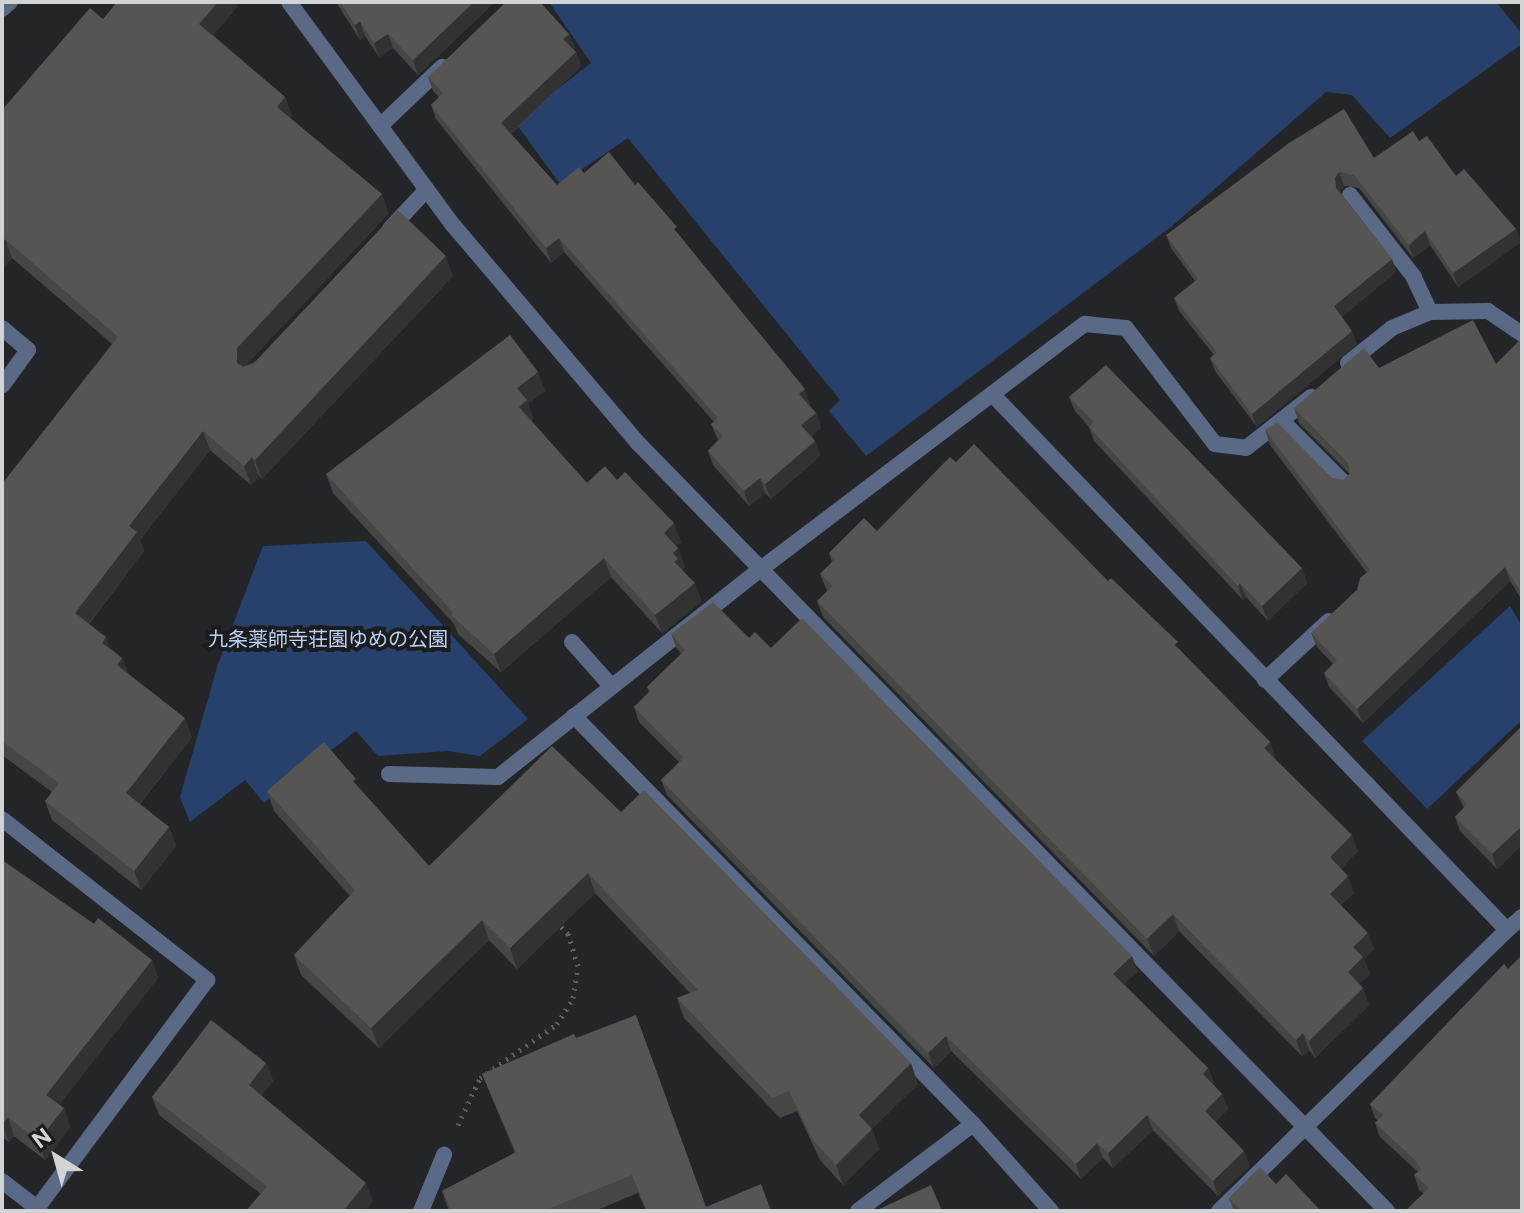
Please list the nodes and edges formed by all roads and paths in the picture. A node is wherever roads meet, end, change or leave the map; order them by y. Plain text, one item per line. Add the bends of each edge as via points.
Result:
1 (10, 2) edge
2 (289, 2) edge
3 (2, 9) edge
4 (456, 54) edge
5 (380, 126) junction
6 (427, 189) junction
7 (1350, 195) edge
8 (372, 247) edge
9 (1430, 312) junction
10 (2, 328) edge
11 (1522, 334) edge
12 (2, 386) edge
13 (992, 394) junction
14 (1283, 422) junction
15 (1345, 484) edge
16 (762, 568) junction
17 (1344, 607) edge
18 (572, 642) dead end
19 (1265, 680) junction
20 (611, 686) junction
21 (574, 716) junction
22 (389, 774) dead end
23 (2, 819) edge
24 (549, 912) edge
25 (1522, 917) edge
26 (1507, 930) junction
27 (973, 1124) junction
28 (1306, 1125) junction
29 (444, 1155) joint
30 (2, 1181) edge
31 (38, 1210) edge
32 (421, 1211) edge
33 (858, 1211) edge
34 (1051, 1211) edge
35 (1219, 1211) edge
36 (1387, 1211) edge

1 - 3 street
2 - 5 street
4 - 5 street
5 - 6 street
6 - 8 street
6 - 16 street via 638,443
7 - 9 street via 1414,277
9 - 11 street via 1488,311
9 - 14 street via 1392,328
10 - 12 street via 28,350
13 - 14 street via 1085,324 1126,328 1215,444 1246,448
13 - 16 street
13 - 19 street
14 - 15 street
16 - 20 street
16 - 28 street
17 - 19 street
18 - 20 street
19 - 26 street
20 - 21 street
21 - 22 street via 498,777
21 - 27 street
23 - 31 street via 207,980
24 - 29 path via 568,934 578,966 573,998 557,1024 480,1078
25 - 26 street
26 - 28 street
27 - 33 street
27 - 34 street
28 - 35 street
28 - 36 street
29 - 32 street
30 - 31 street

